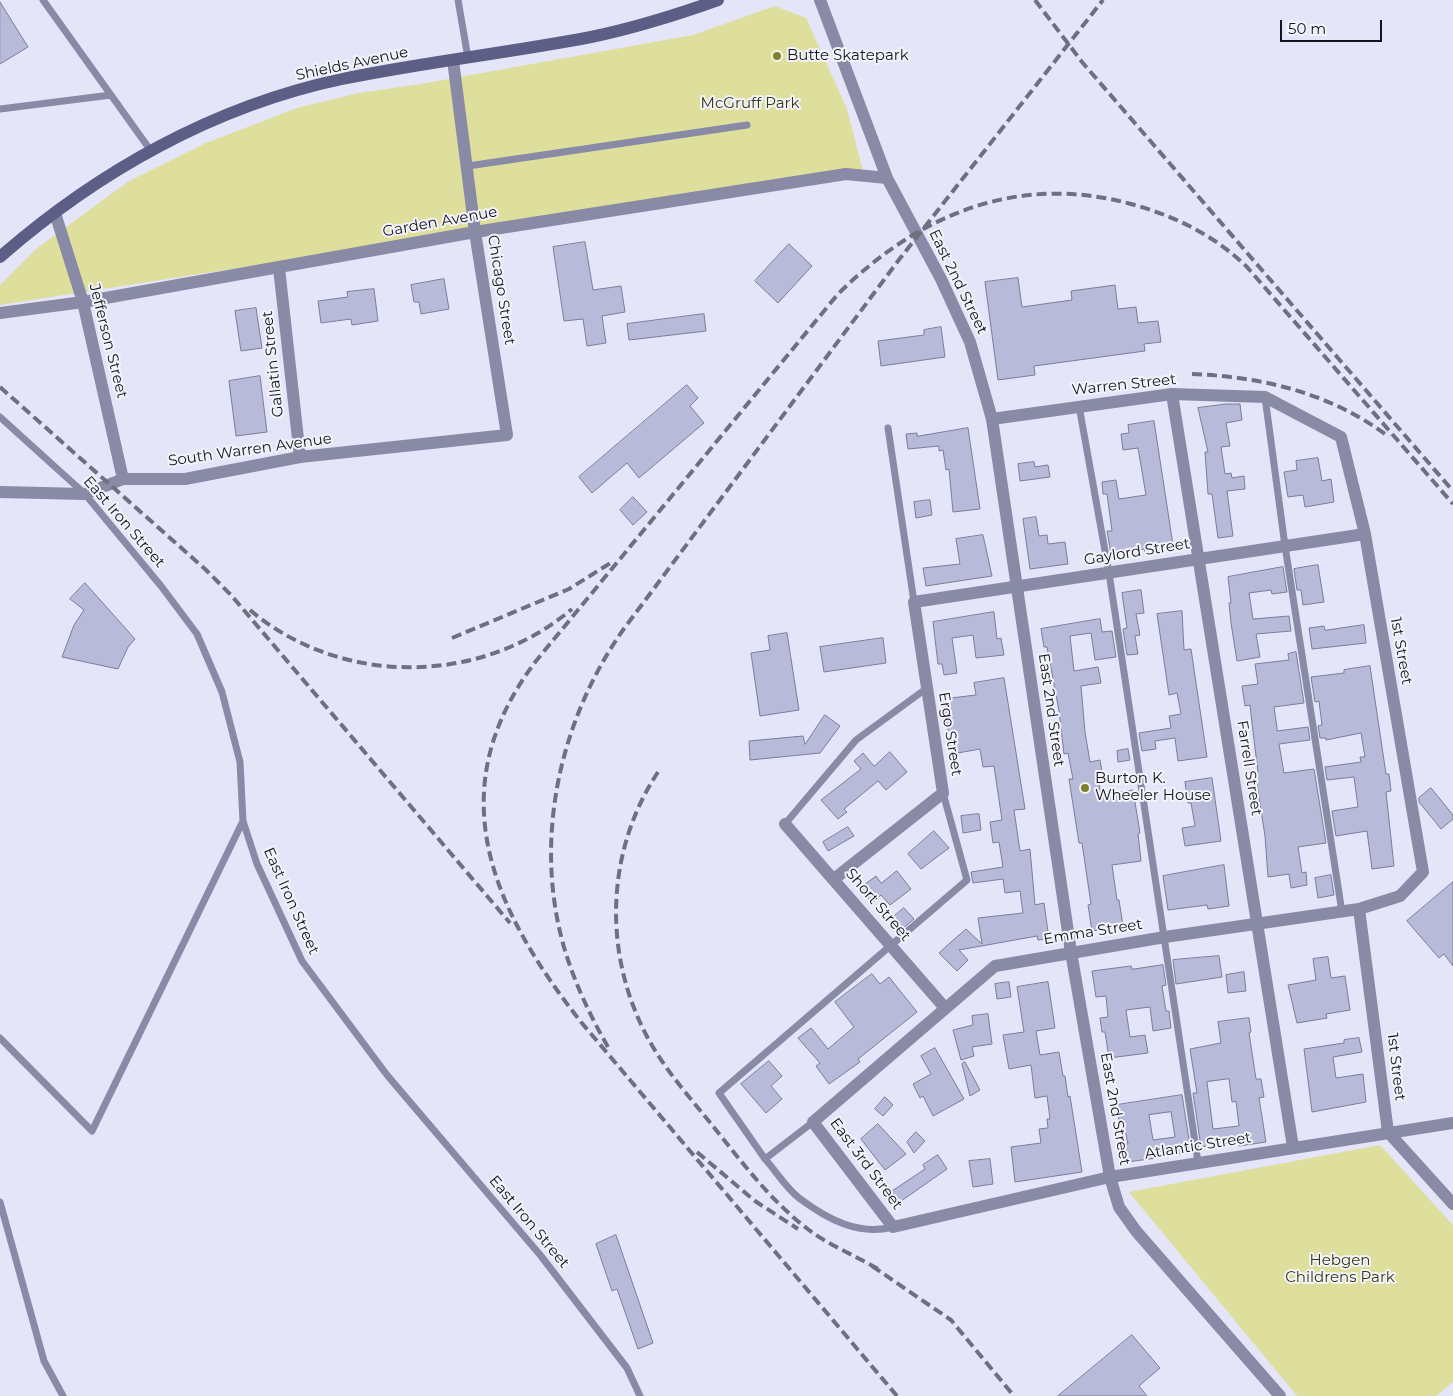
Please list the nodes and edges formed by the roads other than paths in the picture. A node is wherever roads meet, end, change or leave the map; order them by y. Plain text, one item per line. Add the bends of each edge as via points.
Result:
1 (43, 0) edge
2 (458, 0) edge
3 (718, 0) edge
4 (820, 0) edge
5 (468, 58) junction
6 (453, 60) junction
7 (111, 95) junction
8 (0, 109) edge
9 (747, 126) dead end
10 (151, 151) junction
11 (468, 166) junction
12 (887, 178) junction
13 (55, 213) junction
14 (475, 232) junction
15 (0, 257) edge
16 (279, 268) junction
17 (84, 302) junction
18 (0, 313) edge
19 (1172, 394) junction
20 (1265, 398) junction
21 (1079, 406) junction
22 (0, 417) edge
23 (992, 419) junction
24 (888, 428) dead end
25 (507, 435) joint
26 (1341, 437) joint
27 (300, 457) junction
28 (123, 479) junction
29 (0, 492) edge
30 (85, 494) junction
31 (1365, 534) junction
32 (1286, 546) junction
33 (1199, 559) junction
34 (1109, 572) junction
35 (1017, 587) junction
36 (914, 602) junction
37 (927, 688) junction
38 (943, 792) junction
39 (244, 822) junction
40 (784, 824) joint
41 (1422, 872) joint
42 (834, 879) junction
43 (1359, 910) junction
44 (1342, 912) junction
45 (1257, 923) junction
46 (1165, 937) junction
47 (892, 946) junction
48 (1071, 952) junction
49 (945, 1008) junction
50 (0, 1038) edge
51 (813, 1122) junction
52 (1453, 1123) edge
53 (1388, 1132) junction
54 (1293, 1147) junction
55 (766, 1159) junction
56 (1198, 1162) junction
57 (1110, 1177) junction
58 (0, 1202) edge
59 (1453, 1204) edge
60 (893, 1226) junction
61 (63, 1396) edge
62 (640, 1396) edge
63 (1280, 1396) edge

1 - 7 lane
2 - 5 lane
3 - 5 main road, Shields Avenue via 659,20 592,37
4 - 12 street, East 2nd Street
5 - 6 main road, Shields Avenue
6 - 10 main road, Shields Avenue via 303,89 189,131
6 - 11 street, Chicago Street
7 - 8 lane
7 - 10 lane
9 - 11 lane
10 - 13 main road, Shields Avenue via 118,168
11 - 14 street, Chicago Street
12 - 14 street, Garden Avenue via 846,174
12 - 23 street, East 2nd Street via 957,311 970,342
13 - 15 main road, Shields Avenue
13 - 17 street, Jefferson Street
14 - 16 street, Garden Avenue
14 - 25 street, Chicago Street
16 - 17 street, Garden Avenue
16 - 27 street, Gallatin Street
17 - 18 street, Garden Avenue
17 - 28 street, Jefferson Street
19 - 20 street, Warren Street
19 - 21 street, Warren Street
19 - 33 street, Farrell Street
20 - 26 street, Warren Street
20 - 32 lane
21 - 23 street, Warren Street
21 - 34 lane
22 - 30 lane, East Iron Street
23 - 35 street, East 2nd Street
24 - 36 lane
25 - 27 street, South Warren Avenue
26 - 31 street, 1st Street
27 - 28 street, South Warren Avenue via 185,479
28 - 30 street, South Warren Avenue
29 - 30 street, South Warren Avenue
30 - 39 lane, East Iron Street via 197,634 222,692 240,762
31 - 32 street, Gaylord Street
31 - 41 street, 1st Street
32 - 33 street, Gaylord Street
32 - 44 lane
33 - 34 street, Gaylord Street
33 - 45 street, Farrell Street
34 - 35 street, Gaylord Street
34 - 46 lane
35 - 36 street, Gaylord Street
35 - 48 street, East 2nd Street
36 - 37 street, Ergo Street
37 - 38 street, Ergo Street
37 - 40 lane via 856,740
38 - 42 street, Ergo Street
38 - 47 lane via 967,880
39 - 50 lane via 92,1131
39 - 62 lane, East Iron Street via 257,864 302,961 387,1075 547,1264 626,1368
40 - 42 street, Short Street
41 - 43 street, Emma Street via 1400,896
42 - 47 street, Short Street
43 - 44 street, Emma Street
43 - 53 street, 1st Street
44 - 45 street, Emma Street
45 - 46 street, Emma Street
45 - 54 street, Farrell Street
46 - 48 street, Emma Street
46 - 56 lane
47 - 49 street, Short Street
47 - 55 lane via 718,1093
48 - 49 street, Emma Street via 995,966
48 - 57 street, East 2nd Street
49 - 51 street, Emma Street
51 - 55 lane
51 - 60 street, East 3rd Street
52 - 53 street, Atlantic Street
53 - 54 street, Atlantic Street
53 - 59 street
54 - 56 street, Atlantic Street
55 - 60 lane via 798,1197 845,1225 876,1231
56 - 57 street, Atlantic Street
57 - 60 street, Atlantic Street
57 - 63 street, East 2nd Street via 1119,1207 1136,1231
58 - 61 lane via 44,1361

